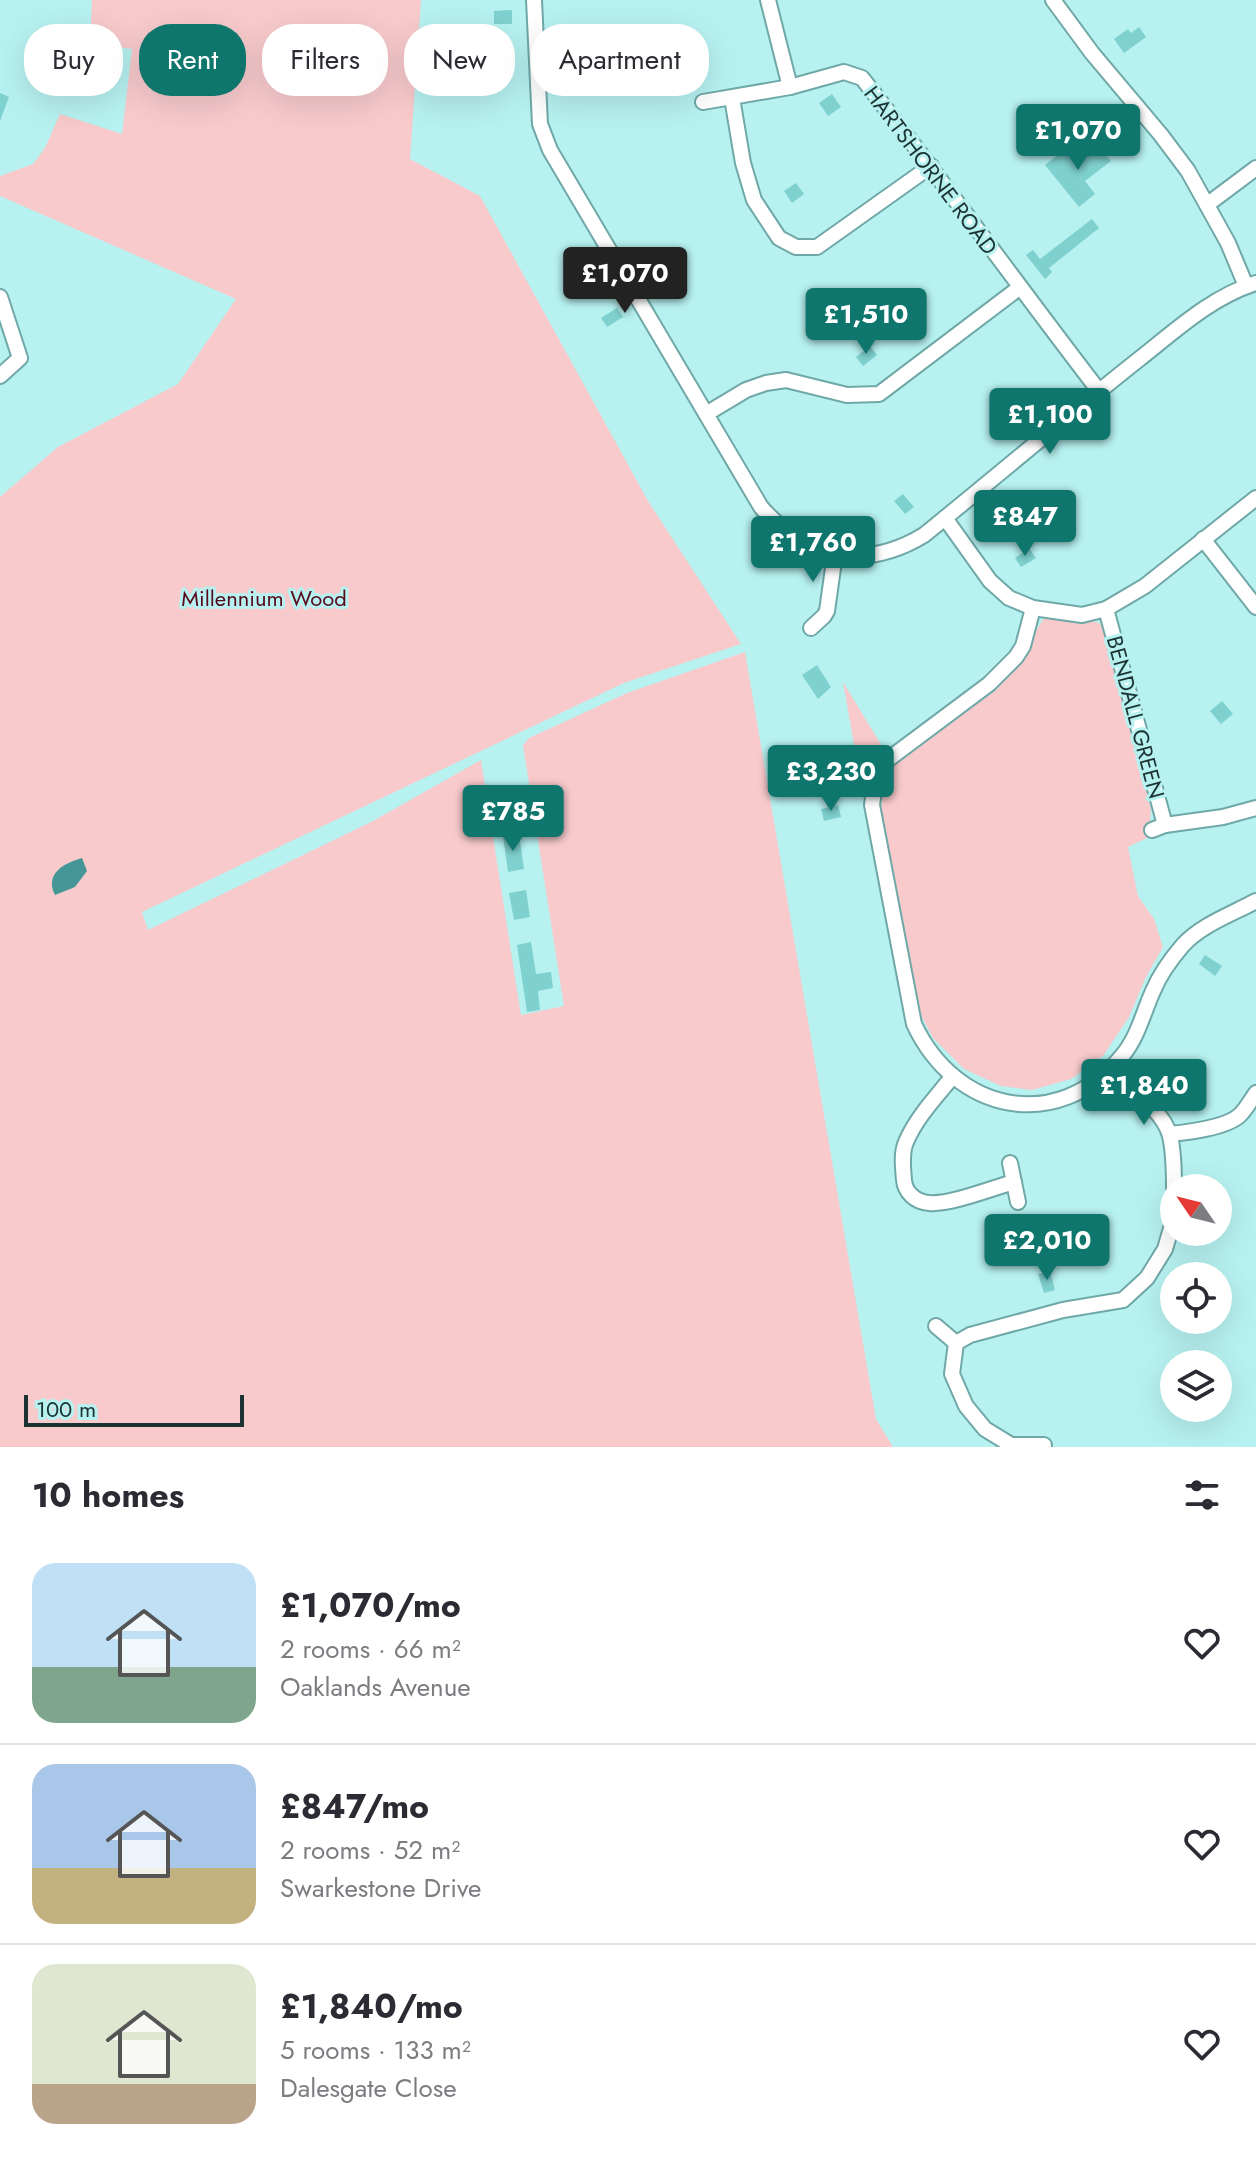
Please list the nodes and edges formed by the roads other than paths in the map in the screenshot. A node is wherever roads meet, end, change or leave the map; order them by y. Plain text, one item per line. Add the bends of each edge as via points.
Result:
1 (534, 0) edge
2 (768, 0) edge
3 (1053, 0) edge
4 (790, 87) junction
5 (732, 98) junction
6 (703, 102) dead end
7 (931, 166) junction
8 (1256, 168) edge
9 (1208, 204) junction
10 (1251, 285) edge
11 (1019, 288) junction
12 (0, 297) edge
13 (0, 376) edge
14 (1099, 391) junction
15 (706, 414) junction
16 (1256, 498) edge
17 (945, 518) junction
18 (1203, 539) junction
19 (835, 554) junction
20 (1256, 607) edge
21 (1033, 608) junction
22 (1106, 609) junction
23 (811, 628) dead end
24 (1256, 808) edge
25 (1256, 901) edge
26 (1109, 1069) junction
27 (953, 1076) junction
28 (1256, 1093) edge
29 (1170, 1134) junction
30 (1010, 1163) dead end
31 (1173, 1174) edge
32 (1014, 1182) junction
33 (1018, 1202) dead end
34 (1166, 1246) edge
35 (936, 1326) dead end
36 (956, 1343) junction
37 (1044, 1445) dead end
38 (1010, 1446) edge

1 - 15 street via 545,141
2 - 4 street
3 - 9 street via 1161,135
4 - 5 street, HARTSHORNE ROAD
4 - 7 street, HARTSHORNE ROAD via 844,72 862,78
5 - 6 street, HARTSHORNE ROAD
5 - 7 street via 754,200 779,238 796,247 817,247
7 - 11 street, HARTSHORNE ROAD
8 - 9 street
9 - 10 street
10 - 14 street via 1204,308
11 - 14 street, HARTSHORNE ROAD
11 - 15 street via 879,394 847,395 786,380 746,390
12 - 13 street via 20,358
14 - 17 street
15 - 19 street via 774,522 807,545
16 - 18 street
17 - 19 street via 905,546 862,555
17 - 21 street via 990,581 1009,598
18 - 20 street
18 - 22 street via 1145,586
19 - 23 street via 827,611
21 - 22 street via 1082,615
21 - 27 street via 1023,646 1004,670 886,761 874,790 872,805 914,1024
22 - 24 street, BENDALL GREEN via 1159,828
25 - 26 street via 1187,941 1162,972 1132,1042
26 - 27 street via 1068,1096 1034,1104 988,1098
26 - 29 street via 1156,1111
27 - 32 street via 904,1145 902,1168 909,1194 928,1203
28 - 29 street via 1231,1121
29 - 31 street
30 - 32 street
32 - 33 street
34 - 36 street via 1147,1278 1123,1300 1063,1310
35 - 36 street
36 - 38 street via 952,1374 966,1406 985,1429
37 - 38 street

